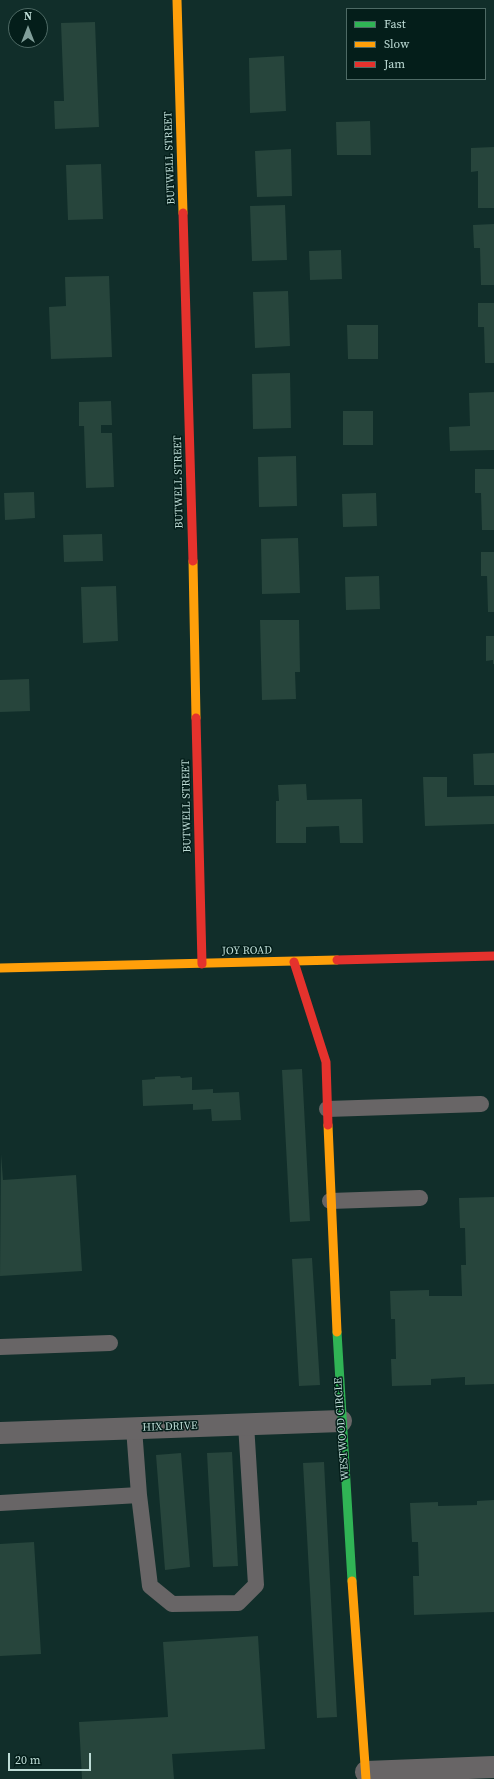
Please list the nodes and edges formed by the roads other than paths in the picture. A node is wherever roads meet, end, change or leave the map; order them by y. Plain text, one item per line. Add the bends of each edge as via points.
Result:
1 (177, 0) edge
2 (494, 956) edge
3 (294, 962) junction
4 (202, 964) junction
5 (0, 968) edge
6 (481, 1104) dead end
7 (327, 1109) junction
8 (420, 1198) dead end
9 (330, 1201) junction
10 (110, 1343) dead end
11 (0, 1347) edge
12 (340, 1421) junction
13 (246, 1424) junction
14 (134, 1428) junction
15 (0, 1433) edge
16 (140, 1495) junction
17 (0, 1503) edge
18 (494, 1767) edge
19 (366, 1775) edge

1 - 4 street, BUTWELL STREET
2 - 3 street, JOY ROAD
3 - 4 street, JOY ROAD
3 - 7 street, WESTWOOD CIRCLE via 326,1062
4 - 5 street, JOY ROAD
6 - 7 lane
7 - 9 street, WESTWOOD CIRCLE
8 - 9 lane
9 - 12 street, WESTWOOD CIRCLE
10 - 11 lane
12 - 13 street, HIX DRIVE
12 - 19 street, WESTWOOD CIRCLE
13 - 14 street, HIX DRIVE
13 - 16 lane via 256,1584 238,1603 172,1604 150,1586
14 - 15 street, HIX DRIVE
14 - 16 lane
16 - 17 lane
18 - 19 street, WESTWOOD CIRCLE

